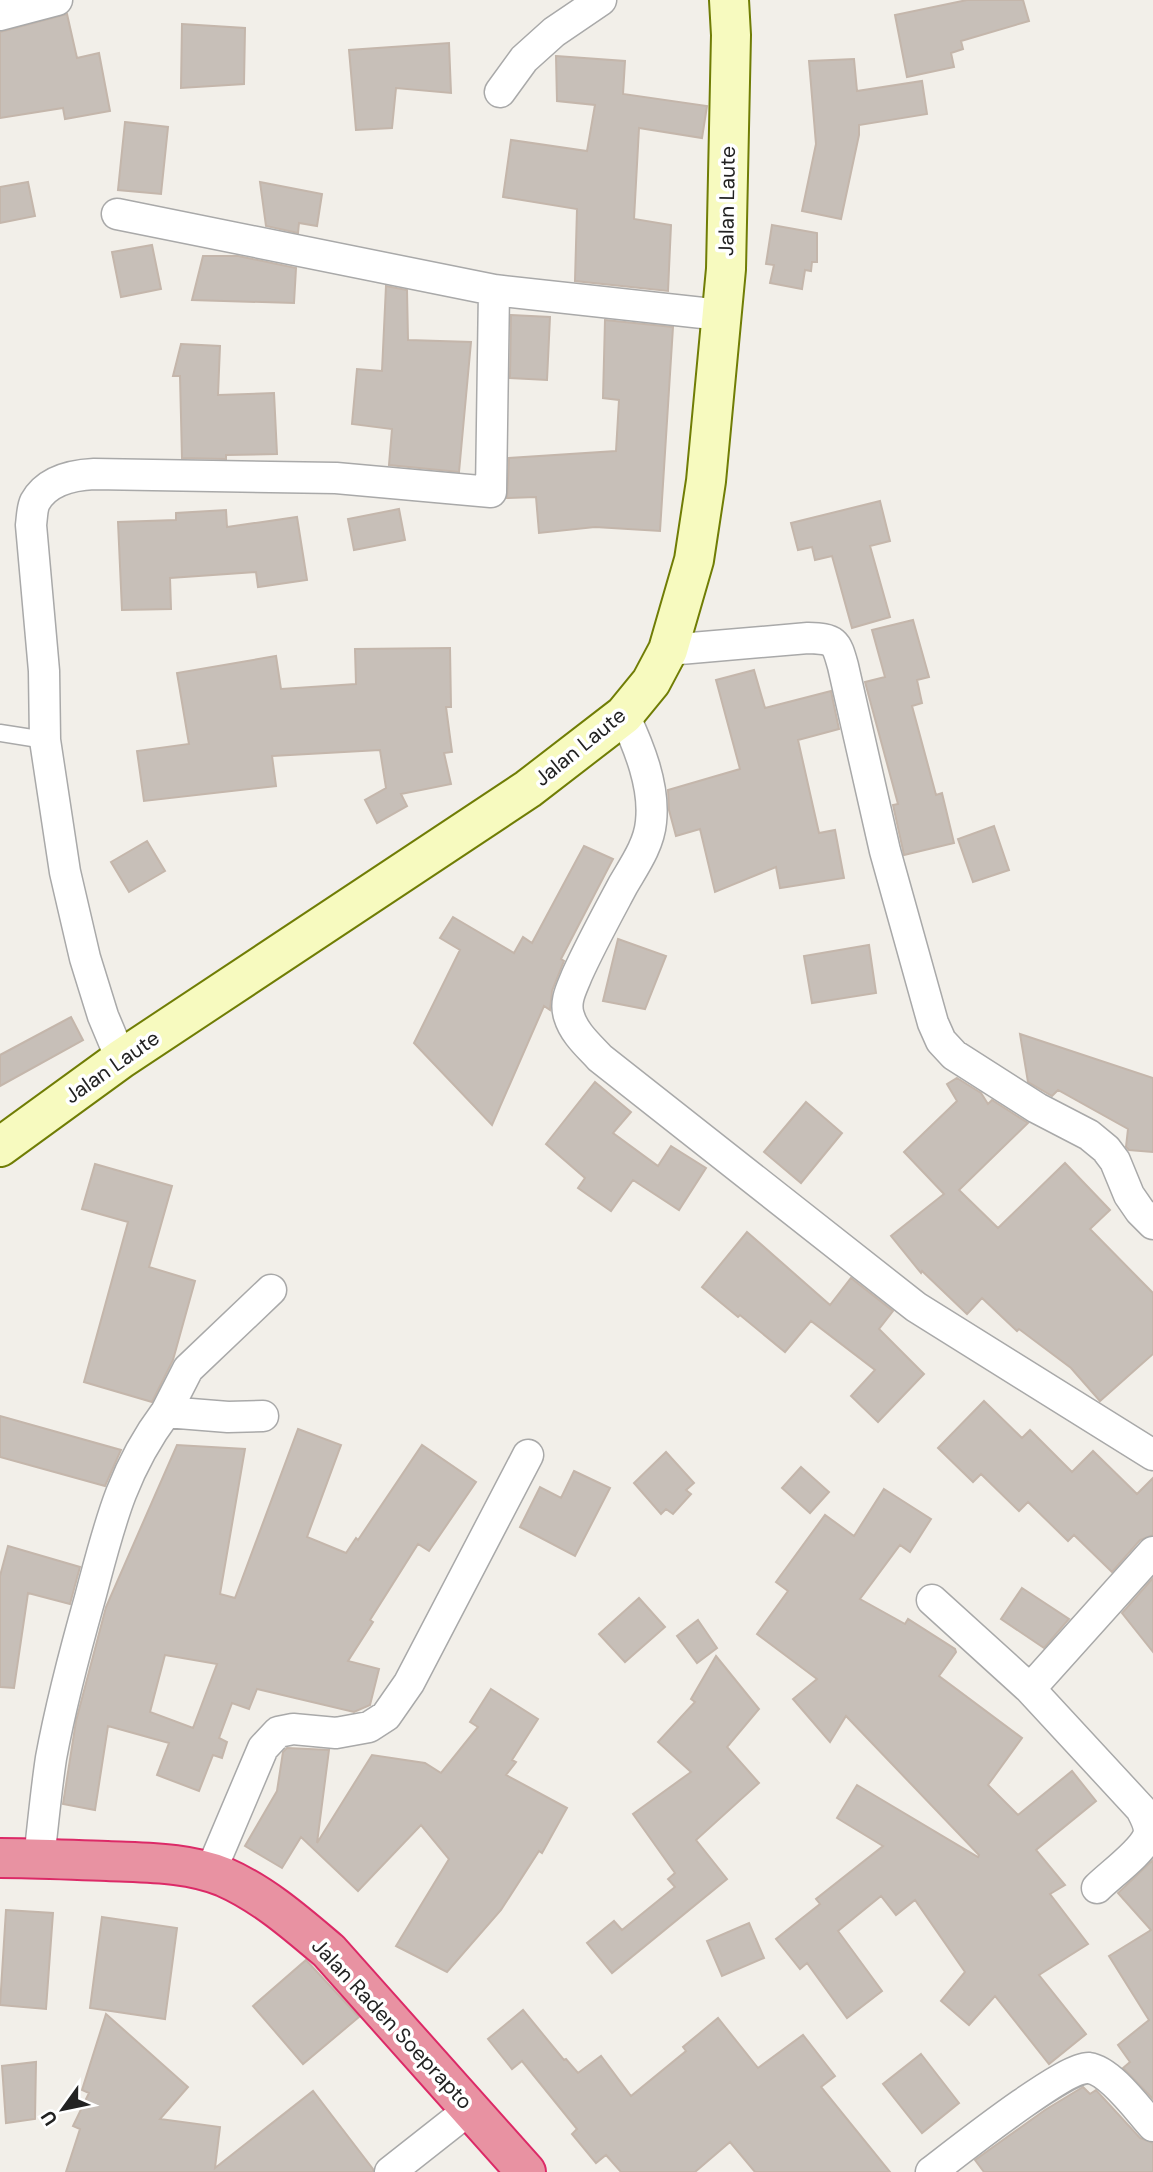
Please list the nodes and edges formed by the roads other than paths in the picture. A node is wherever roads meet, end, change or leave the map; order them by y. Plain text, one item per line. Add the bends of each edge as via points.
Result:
1 (57, 0) edge
2 (601, 0) edge
3 (729, 0) edge
4 (0, 15) edge
5 (500, 92) dead end
6 (117, 214) dead end
7 (494, 290) junction
8 (721, 315) junction
9 (668, 650) junction
10 (624, 715) junction
11 (0, 733) edge
12 (45, 740) junction
13 (121, 1059) junction
14 (0, 1147) edge
15 (1149, 1212) edge
16 (271, 1290) dead end
17 (166, 1412) junction
18 (263, 1416) dead end
19 (528, 1455) dead end
20 (1153, 1455) edge
21 (1153, 1552) edge
22 (932, 1600) dead end
23 (1030, 1689) junction
24 (0, 1857) edge
25 (39, 1858) junction
26 (210, 1873) junction
27 (1097, 1888) dead end
28 (470, 2109) junction
29 (1153, 2126) edge
30 (940, 2170) edge
31 (390, 2172) edge
32 (526, 2172) edge

1 - 4 street
2 - 5 street via 524,59
3 - 8 street, Jalan Laute
6 - 7 street
7 - 8 street
7 - 12 street via 491,492 336,478 94,474 74,474 50,486 35,503 31,525
8 - 9 street, Jalan Laute via 694,560
9 - 10 street, Jalan Laute via 651,682
9 - 15 street via 808,638 835,643 885,851 941,1041 954,1055 1107,1149 1129,1195
10 - 13 street, Jalan Laute via 528,789
10 - 20 street via 638,746 652,822 570,992 569,1017 578,1035 600,1058 916,1307
11 - 12 lane
12 - 13 street via 65,872 82,946
13 - 14 street, Jalan Laute
16 - 17 street via 188,1369
17 - 18 street
17 - 25 street via 125,1479 107,1527 63,1699
19 - 26 street via 409,1683 386,1716 369,1727 336,1734 293,1729 278,1732 263,1748
21 - 23 street
22 - 23 street
23 - 27 street via 1141,1810 1148,1825 1140,1848
24 - 25 highway, Jalan Raden Soeprapto
25 - 26 highway, Jalan Raden Soeprapto via 148,1863
26 - 28 highway, Jalan Raden Soeprapto via 250,1890 329,1951
28 - 31 street
28 - 32 highway, Jalan Raden Soeprapto
29 - 30 street via 1113,2082 1089,2068 1074,2071 1025,2102

